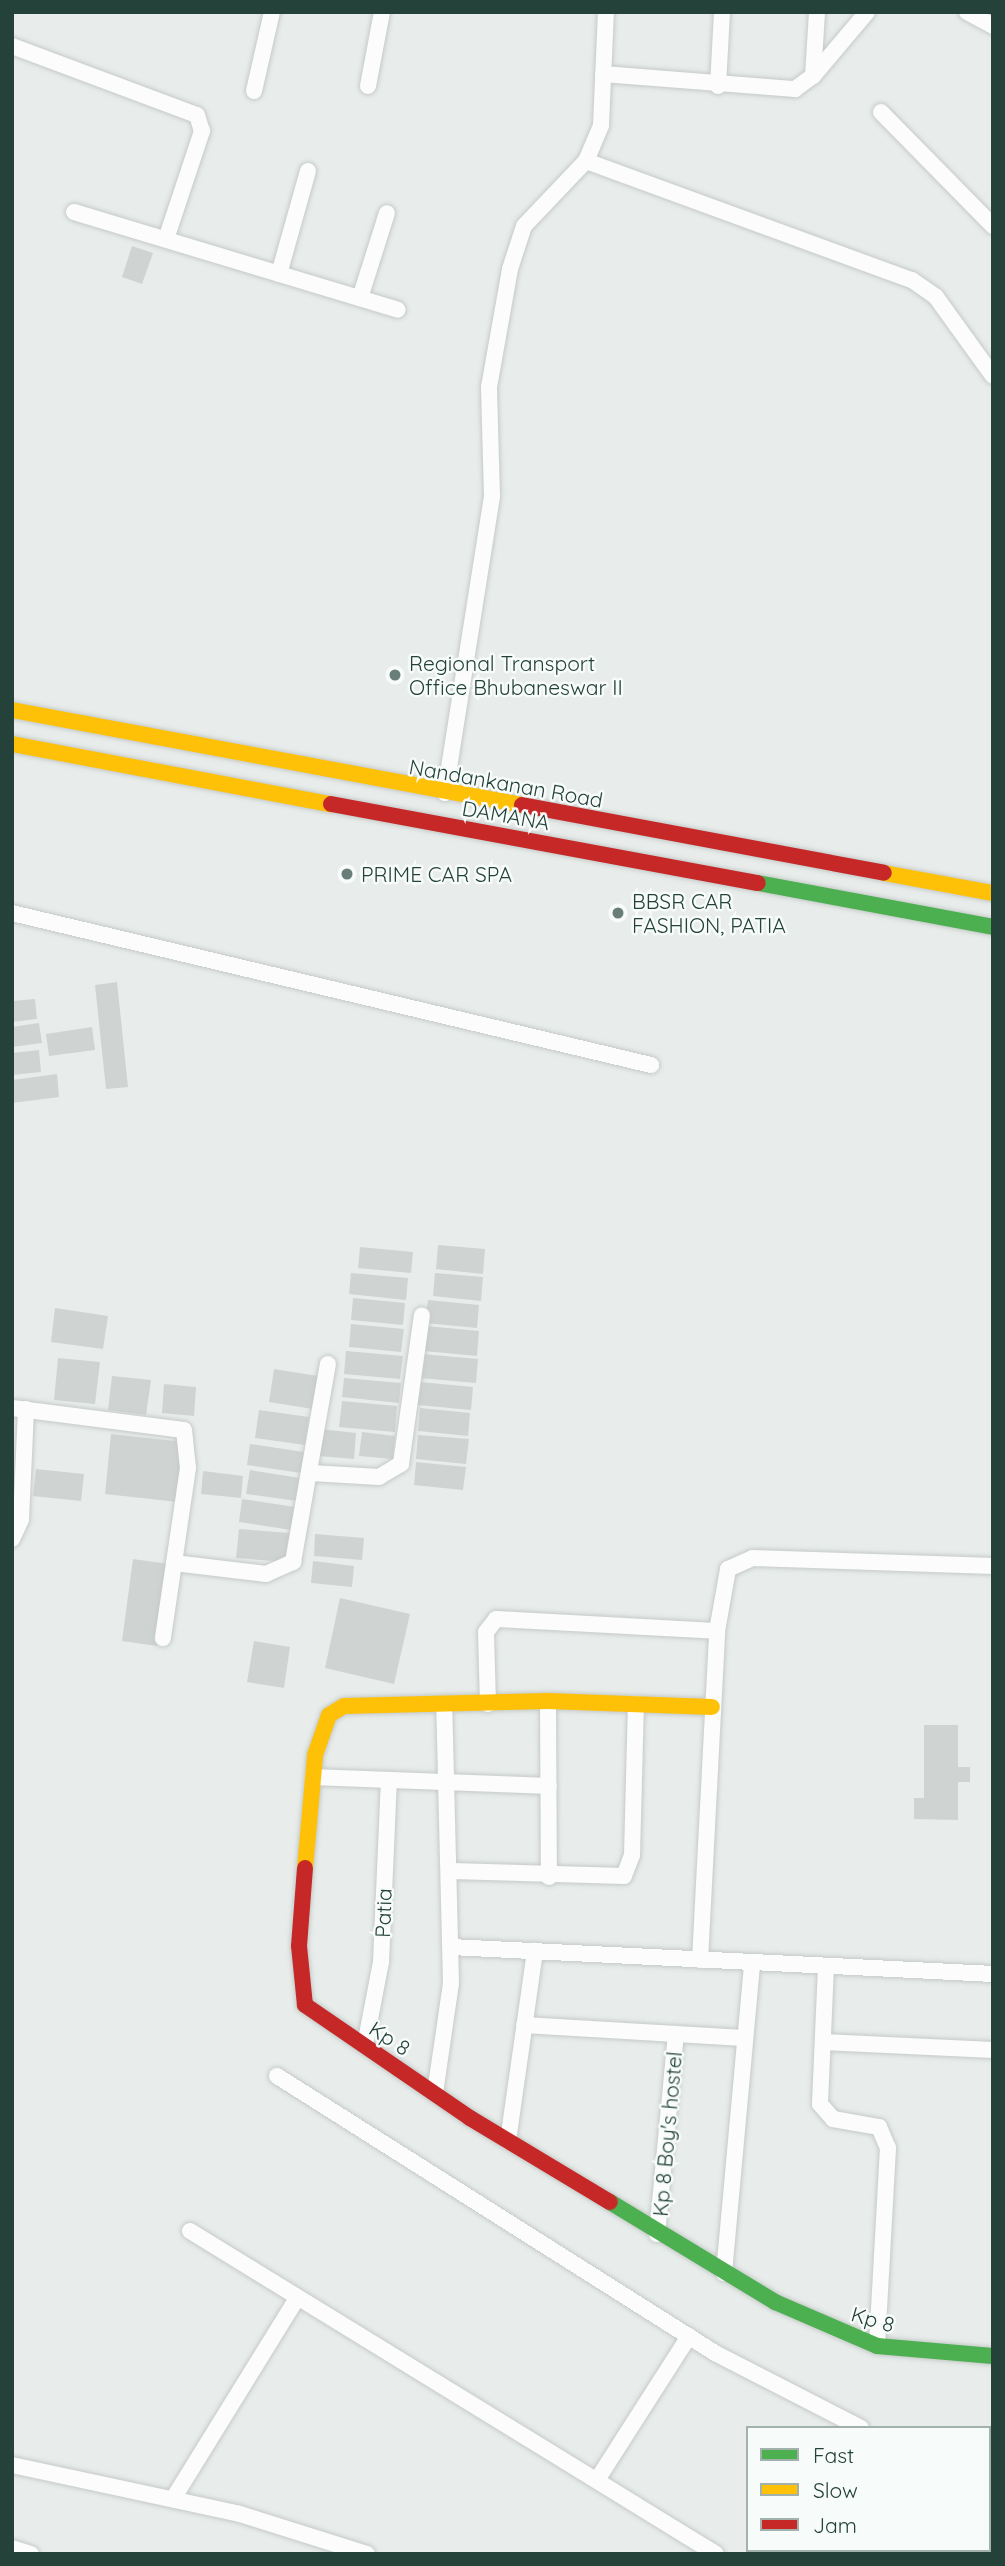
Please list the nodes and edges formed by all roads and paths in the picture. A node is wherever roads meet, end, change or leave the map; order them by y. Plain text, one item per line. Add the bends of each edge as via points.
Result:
1 (272, 12) edge
2 (382, 12) edge
3 (606, 12) edge
4 (722, 12) edge
5 (817, 12) edge
6 (867, 12) edge
7 (967, 12) edge
8 (993, 26) edge
9 (12, 46) edge
10 (603, 74) junction
11 (813, 76) junction
12 (368, 86) dead end
13 (718, 86) junction
14 (254, 92) dead end
15 (881, 112) dead end
16 (586, 161) junction
17 (308, 171) dead end
18 (74, 212) dead end
19 (387, 214) dead end
20 (993, 226) edge
21 (166, 239) junction
22 (279, 274) junction
23 (360, 298) junction
24 (398, 310) dead end
25 (993, 376) edge
26 (12, 710) edge
27 (12, 744) edge
28 (445, 793) junction
29 (801, 858) junction
30 (796, 890) junction
31 (993, 893) edge
32 (12, 914) edge
33 (993, 927) edge
34 (652, 1065) dead end
35 (422, 1315) dead end
36 (328, 1364) dead end
37 (19, 1409) edge
38 (311, 1473) junction
39 (12, 1539) edge
40 (174, 1563) junction
41 (993, 1566) edge
42 (717, 1630) junction
43 (163, 1638) dead end
44 (548, 1701) junction
45 (488, 1704) junction
46 (636, 1704) junction
47 (444, 1706) junction
48 (712, 1707) junction
49 (313, 1777) junction
50 (389, 1780) junction
51 (447, 1782) junction
52 (549, 1786) junction
53 (452, 1871) junction
54 (549, 1877) junction
55 (452, 1947) junction
56 (536, 1951) junction
57 (699, 1961) junction
58 (752, 1963) junction
59 (826, 1966) junction
60 (993, 1974) edge
61 (524, 2025) junction
62 (676, 2034) junction
63 (744, 2038) junction
64 (823, 2042) junction
65 (365, 2045) junction
66 (993, 2050) edge
67 (277, 2076) dead end
68 (435, 2093) junction
69 (508, 2141) junction
70 (190, 2231) dead end
71 (657, 2234) junction
72 (723, 2273) junction
73 (296, 2300) junction
74 (690, 2336) junction
75 (877, 2346) junction
76 (993, 2356) edge
77 (857, 2426) edge
78 (12, 2465) edge
79 (597, 2480) junction
80 (173, 2499) junction
81 (367, 2554) edge
82 (716, 2554) edge

1 - 14 street
2 - 12 street
3 - 10 street
4 - 13 street
5 - 11 street
6 - 11 street
7 - 8 street
9 - 21 street via 197,115 202,131
10 - 13 street
10 - 16 street via 601,125
11 - 13 street via 776,92
15 - 20 street
16 - 25 street via 912,280 936,297
16 - 28 street via 524,226 510,269 489,387 492,496
17 - 22 street
18 - 21 street
19 - 23 street
21 - 22 street
22 - 23 street
23 - 24 street
26 - 28 main road, Nandankanan Road
27 - 30 main road, DAMANA
28 - 29 main road, Nandankanan Road
29 - 30 main road
29 - 31 main road, Nandankanan Road
30 - 33 main road, DAMANA
32 - 34 street
35 - 38 street via 401,1464 379,1477
36 - 38 street
37 - 39 street via 27,1461 21,1520
37 - 40 street via 184,1430 188,1468
38 - 40 street via 293,1562 280,1571
40 - 43 street
41 - 42 street via 738,1561 723,1579
42 - 45 street via 496,1619 485,1632
42 - 48 street
44 - 45 main road, Kp 8
44 - 46 main road, Kp 8
44 - 52 street
45 - 47 main road, Kp 8
46 - 48 main road, Kp 8
46 - 54 street via 631,1867 618,1880
47 - 49 main road, Kp 8 via 344,1706 319,1730
47 - 51 street
48 - 57 street
49 - 50 street
49 - 65 main road, Kp 8 via 300,1981 305,2005
50 - 51 street
50 - 65 street, Patia via 382,1962
51 - 52 street
51 - 53 street
52 - 54 street
53 - 54 street
53 - 55 street
55 - 56 street
55 - 68 street
56 - 57 street
56 - 61 street
57 - 58 street
58 - 59 street
58 - 63 street
59 - 60 street
59 - 64 street
61 - 62 street
61 - 69 street
62 - 63 street
62 - 71 street, Kp 8 Boy's hostel
63 - 72 street
64 - 66 street
64 - 75 street via 824,2115 879,2127 888,2148
65 - 68 main road, Kp 8
67 - 74 street
68 - 69 main road, Kp 8
69 - 71 main road, Kp 8
70 - 73 street
71 - 72 main road, Kp 8
72 - 75 main road, Kp 8
73 - 79 street
73 - 80 street
74 - 77 street
74 - 79 street
75 - 76 main road, Kp 8
78 - 80 street
79 - 82 street
80 - 81 street

